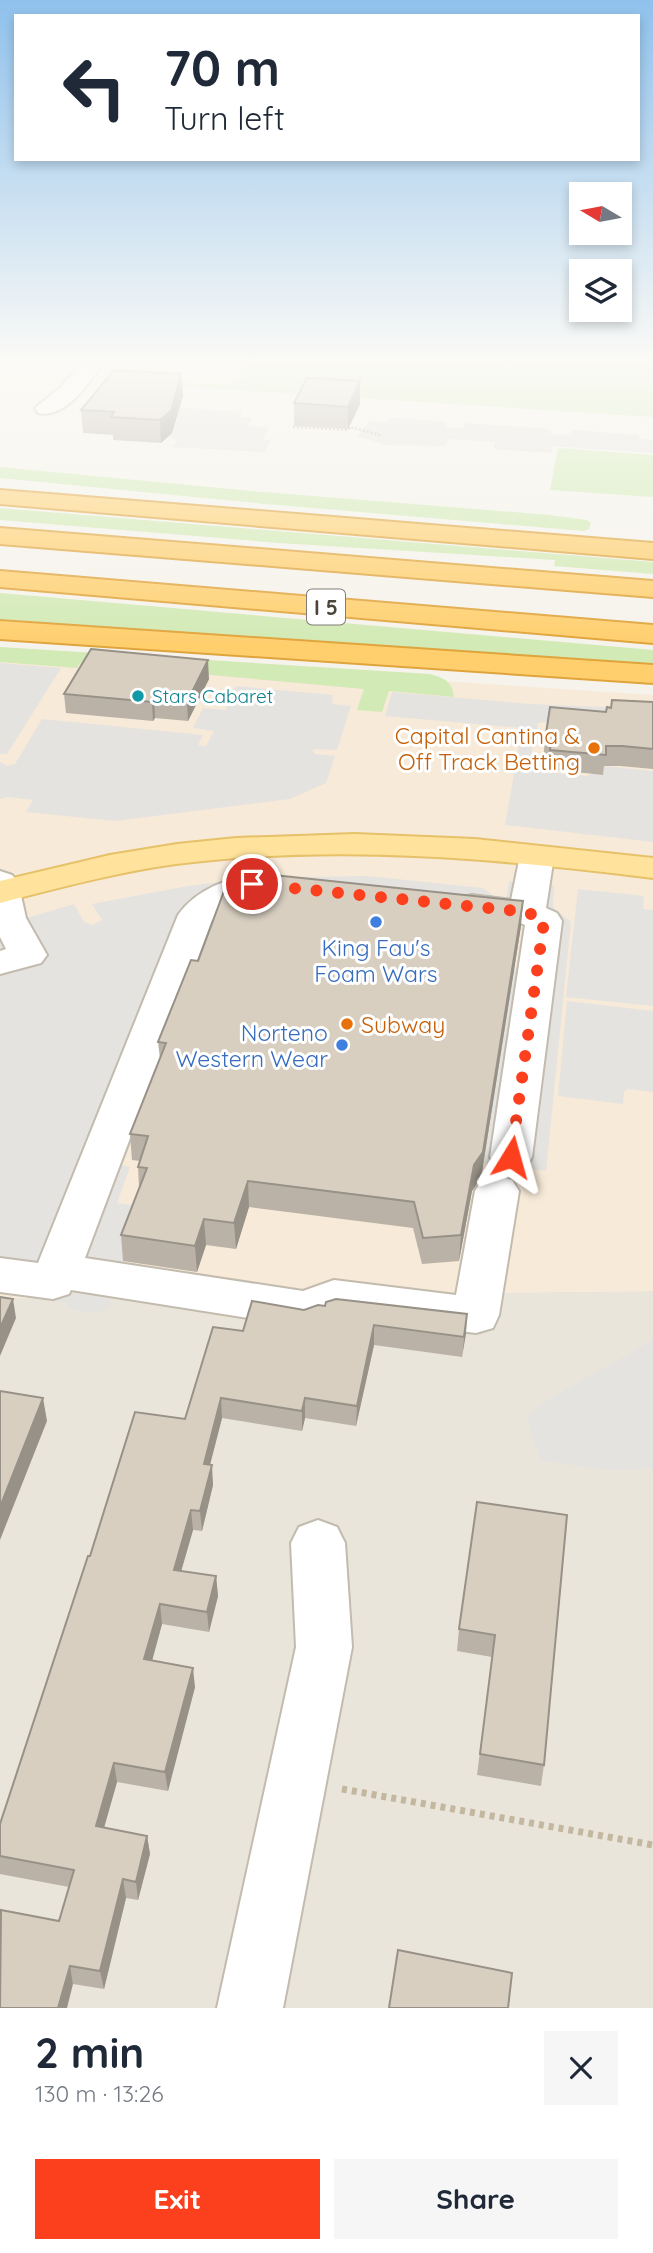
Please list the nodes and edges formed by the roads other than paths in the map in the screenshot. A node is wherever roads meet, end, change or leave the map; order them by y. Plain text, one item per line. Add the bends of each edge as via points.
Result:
1 (0, 489) edge
2 (0, 497) edge
3 (115, 505) junction
4 (0, 537) edge
5 (653, 551) edge
6 (0, 579) edge
7 (653, 589) edge
8 (3, 629) edge
9 (653, 634) edge
10 (653, 674) edge
11 (537, 856) junction
12 (653, 868) edge
13 (1, 888) edge
14 (321, 891) edge
15 (431, 902) edge
16 (527, 912) junction
17 (0, 963) edge
18 (57, 1272) junction
19 (0, 1275) edge
20 (318, 1543) dead end
21 (250, 2008) edge

1 - 3 highway
2 - 3 highway
3 - 5 highway
4 - 7 highway, I 5
6 - 9 highway, I 5
8 - 10 highway, I 5
11 - 12 main road
11 - 13 main road via 385,844 279,845 177,854
11 - 16 street
13 - 17 street via 8,918 28,955
14 - 18 street via 252,884 220,894 196,915
15 - 16 street
16 - 18 street via 544,921 504,1174 476,1315 334,1298 305,1309
18 - 19 street via 53,1282
20 - 21 street via 324,1647

